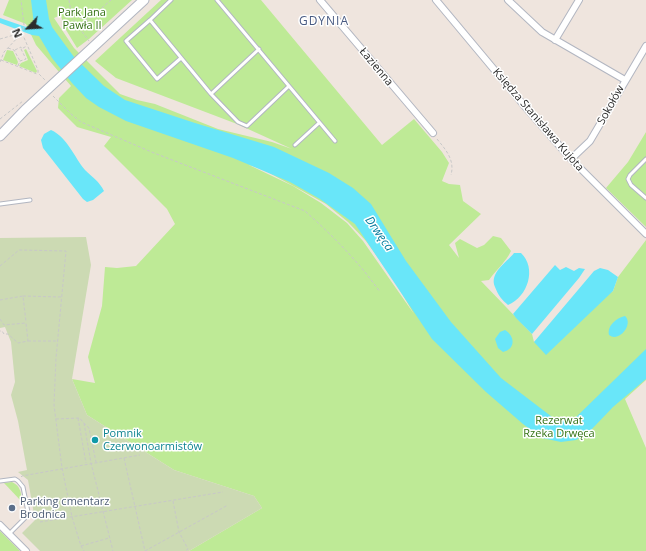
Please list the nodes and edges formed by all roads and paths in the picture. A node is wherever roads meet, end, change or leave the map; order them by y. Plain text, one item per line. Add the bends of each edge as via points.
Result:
1 (21, 0) edge
2 (69, 0) edge
3 (111, 0) edge
4 (144, 0) edge
5 (171, 0) edge
6 (217, 0) edge
7 (320, 0) edge
8 (436, 0) edge
9 (508, 0) edge
10 (579, 0) edge
11 (71, 13) junction
12 (90, 19) junction
13 (150, 20) junction
14 (79, 28) junction
15 (22, 33) junction
16 (0, 39) edge
17 (555, 40) junction
18 (88, 41) dead end
19 (28, 46) junction
20 (646, 46) edge
21 (8, 48) junction
22 (22, 49) junction
23 (259, 49) junction
24 (14, 50) junction
25 (181, 58) junction
26 (0, 61) edge
27 (20, 61) junction
28 (18, 67) junction
29 (38, 73) junction
30 (45, 80) dead end
31 (625, 80) junction
32 (290, 86) junction
33 (47, 90) junction
34 (211, 94) junction
35 (24, 100) dead end
36 (25, 110) junction
37 (0, 119) edge
38 (319, 123) junction
39 (0, 127) edge
40 (433, 133) joint
41 (0, 136) edge
42 (334, 141) dead end
43 (295, 146) dead end
44 (571, 159) junction
45 (646, 159) edge
46 (451, 175) dead end
47 (646, 198) edge
48 (30, 200) dead end
49 (0, 204) edge
50 (646, 234) edge
51 (0, 266) edge
52 (380, 292) dead end
53 (22, 296) junction
54 (62, 297) junction
55 (0, 300) edge
56 (0, 319) edge
57 (26, 323) junction
58 (0, 331) edge
59 (28, 341) junction
60 (58, 341) junction
61 (78, 418) junction
62 (56, 419) junction
63 (84, 423) junction
64 (87, 438) junction
65 (91, 438) junction
66 (87, 441) junction
67 (82, 442) junction
68 (92, 443) junction
69 (88, 444) junction
70 (140, 455) dead end
71 (124, 458) junction
72 (96, 462) junction
73 (91, 463) junction
74 (86, 464) junction
75 (62, 468) junction
76 (0, 481) edge
77 (18, 481) junction
78 (222, 492) dead end
79 (172, 501) junction
80 (228, 505) dead end
81 (134, 507) junction
82 (103, 512) junction
83 (72, 517) junction
84 (40, 522) dead end
85 (0, 525) edge
86 (179, 532) junction
87 (9, 534) junction
88 (110, 538) junction
89 (81, 546) junction
90 (26, 551) edge
91 (84, 551) edge
92 (113, 551) edge
93 (145, 551) edge
94 (185, 551) edge

1 - 15 path via 24,25
2 - 11 path
3 - 12 path
4 - 33 main road
5 - 13 lane
6 - 23 lane
7 - 40 street, Łazienna
8 - 44 street, Księdza Stanisława Kujota
9 - 17 street via 542,32
10 - 17 street
11 - 12 path via 80,18
11 - 14 path
12 - 14 path
13 - 25 lane
13 - 25 lane via 126,42 157,79
14 - 18 path
15 - 16 path
15 - 19 path
15 - 21 path
17 - 31 street
19 - 22 path
19 - 29 path
20 - 31 street, Sokołów
21 - 24 path
21 - 26 path
22 - 24 path via 21,47
22 - 27 path via 26,59
23 - 32 lane
23 - 34 lane
24 - 27 path
25 - 34 lane
26 - 28 path
27 - 28 path
28 - 29 path
29 - 30 path
31 - 44 street, Sokołów via 590,141
32 - 34 lane via 247,126 238,122
32 - 38 lane
33 - 36 main road
33 - 52 path via 81,122 305,211 367,273
35 - 37 path
36 - 39 main road
36 - 41 main road
38 - 42 lane
38 - 43 lane
40 - 46 path via 451,160
44 - 50 street, Księdza Stanisława Kujota
45 - 47 lane via 628,179
48 - 49 lane
51 - 54 path via 19,250 66,251
53 - 54 path
53 - 55 path
53 - 57 path
54 - 60 path
56 - 57 path via 4,325
57 - 59 path
58 - 59 path via 18,343
59 - 60 path
60 - 62 path via 54,405
61 - 62 path
61 - 63 path
61 - 67 path
62 - 75 path
63 - 64 path
63 - 65 path via 89,428
64 - 65 path
64 - 66 path
65 - 68 path
66 - 67 path
66 - 69 path
67 - 74 path
68 - 69 path
68 - 72 path
69 - 73 path
70 - 71 path
71 - 72 path
71 - 81 path
72 - 73 path
73 - 74 path
73 - 82 path
74 - 75 path
75 - 77 path via 22,476
75 - 83 path
76 - 77 lane
77 - 87 lane via 23,487 28,512
78 - 79 path
79 - 81 path
79 - 86 path
80 - 86 path
81 - 82 path
81 - 93 path
82 - 83 path
82 - 88 path
83 - 84 path
83 - 89 path
85 - 87 street
86 - 93 path
86 - 94 path via 188,549
87 - 90 street
88 - 89 path
88 - 92 path
89 - 91 path

